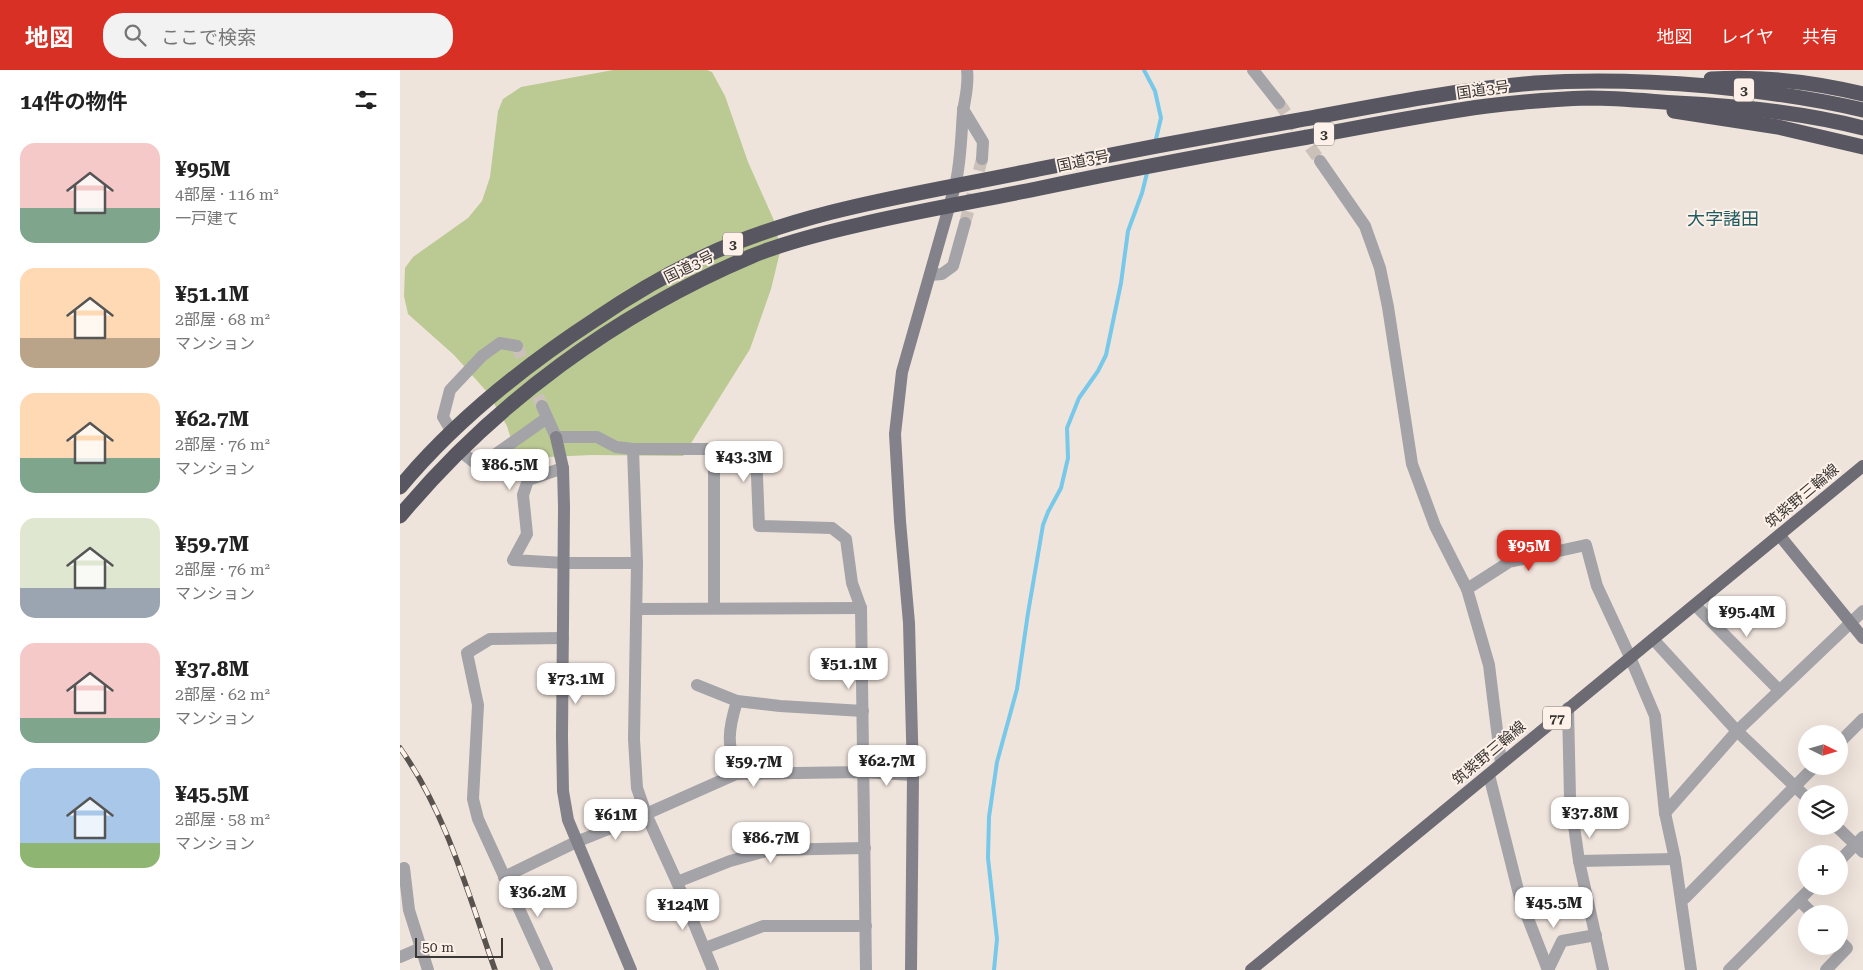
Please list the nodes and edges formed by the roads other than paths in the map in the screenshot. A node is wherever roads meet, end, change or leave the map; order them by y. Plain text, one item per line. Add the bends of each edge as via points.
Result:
1 (968, 70) edge
2 (1252, 70) edge
3 (1650, 81) junction
4 (1863, 94) edge
5 (1642, 101) junction
6 (1279, 103) tunnel mouth
7 (964, 109) junction
8 (1863, 110) edge
9 (1863, 128) edge
10 (1863, 147) edge
11 (982, 159) tunnel mouth
12 (1320, 161) tunnel mouth
13 (955, 186) junction
14 (951, 206) junction
15 (965, 223) tunnel mouth
16 (930, 275) junction
17 (517, 346) dead end
18 (452, 432) junction
19 (556, 437) junction
20 (632, 449) junction
21 (714, 449) junction
22 (460, 451) junction
23 (1863, 466) edge
24 (563, 468) junction
25 (400, 487) edge
26 (400, 516) edge
27 (1780, 536) junction
28 (564, 563) junction
29 (638, 563) junction
30 (1467, 589) junction
31 (1696, 605) junction
32 (638, 608) junction
33 (714, 608) junction
34 (860, 608) junction
35 (1863, 611) edge
36 (1850, 622) junction
37 (563, 638) junction
38 (1863, 638) edge
39 (1654, 639) junction
40 (1630, 657) junction
41 (696, 685) dead end
42 (1779, 690) junction
43 (738, 701) junction
44 (1568, 708) junction
45 (863, 711) junction
46 (1863, 719) edge
47 (1737, 730) junction
48 (1848, 734) edge
49 (1501, 764) junction
50 (864, 772) junction
51 (736, 774) junction
52 (912, 775) junction
53 (1489, 775) junction
54 (1806, 775) edge
55 (1795, 786) junction
56 (1798, 789) edge
57 (1665, 813) junction
58 (646, 814) junction
59 (1848, 835) edge
60 (576, 842) junction
61 (1860, 844) edge
62 (865, 848) junction
63 (1848, 854) edge
64 (1675, 859) junction
65 (1579, 861) junction
66 (406, 867) edge
67 (504, 877) junction
68 (677, 882) junction
69 (1804, 895) edge
70 (1685, 898) dead end
71 (1799, 900) junction
72 (1804, 905) edge
73 (866, 926) junction
74 (1596, 935) junction
75 (420, 948) junction
76 (705, 948) junction
77 (1840, 955) edge
78 (400, 957) edge
79 (428, 970) edge
80 (547, 970) edge
81 (631, 970) edge
82 (713, 970) edge
83 (866, 970) edge
84 (910, 970) edge
85 (1251, 970) edge
86 (1548, 970) edge
87 (1603, 970) edge
88 (1691, 970) edge
89 (1729, 970) edge
90 (1826, 970) edge

1 - 7 street
2 - 6 street
3 - 4 highway via 1745,77
3 - 8 highway, 国道3号 / 3 via 1740,89
3 - 13 highway, 国道3号 / 3 via 1534,83 1413,99
5 - 9 highway, 国道3号 / 3 via 1736,106 1803,115
5 - 10 highway via 1660,109 1778,127
5 - 14 highway, 国道3号 / 3 via 1592,98 1486,106 1163,163
7 - 11 street via 983,142
7 - 13 street via 960,168
12 - 30 street via 1365,226 1380,268 1412,464 1435,526
13 - 14 street
13 - 18 highway, 国道3号 / 3 via 814,216 755,234 704,256 641,289 567,338 511,380
14 - 16 street
14 - 22 highway, 国道3号 / 3 via 818,234 756,255 649,306 575,354
15 - 16 street via 953,266 942,274
16 - 52 street via 902,372 895,434 909,623
17 - 18 street via 500,343 482,356 450,390 442,417
18 - 25 highway, 国道3号 / 3
19 - 20 street via 597,437
19 - 22 street via 544,412 479,466
19 - 24 street
20 - 21 street
20 - 29 street
21 - 33 street
21 - 34 street via 756,451 759,526 832,528 846,539 852,584
22 - 26 highway, 国道3号 / 3
23 - 27 main road, 筑紫野三輪線 / 77
24 - 28 street
24 - 28 street via 528,480 523,496 527,534 513,560
27 - 31 main road, 筑紫野三輪線 / 77
27 - 36 street
28 - 29 street
28 - 37 street
29 - 32 street
30 - 40 street via 1510,562 1586,545 1596,586
30 - 49 street via 1489,666
31 - 39 main road, 筑紫野三輪線 / 77
31 - 42 street
32 - 33 street
32 - 58 street via 634,739 637,788
33 - 34 street
34 - 45 street
35 - 36 street
36 - 38 street
36 - 42 street
37 - 60 street via 563,791
37 - 67 street via 490,639 467,653 478,705 473,799 478,819
39 - 40 main road, 筑紫野三輪線 / 77
39 - 47 street
40 - 44 main road, 筑紫野三輪線 / 77
40 - 57 street via 1655,716
41 - 43 street
42 - 47 street
43 - 45 street
43 - 51 street via 729,733
44 - 49 main road, 筑紫野三輪線 / 77
44 - 65 street via 1570,798
45 - 50 street
46 - 48 street
47 - 55 street
47 - 57 street
49 - 53 main road, 筑紫野三輪線 / 77
50 - 51 street
50 - 52 street
50 - 62 street
51 - 58 street
52 - 84 street
53 - 85 main road, 筑紫野三輪線 / 77
53 - 86 street via 1520,898
54 - 55 street
55 - 56 street
55 - 70 street
57 - 64 street
58 - 60 street
58 - 68 street
59 - 61 street
60 - 67 street
60 - 81 street
61 - 63 street
62 - 68 street via 770,850 730,861
62 - 73 street
64 - 65 street
64 - 88 street
65 - 74 street
66 - 75 street via 409,910
67 - 80 street
68 - 76 street
69 - 71 street
71 - 72 street
71 - 89 street
73 - 76 street via 763,926
73 - 83 street
74 - 86 street via 1562,941
74 - 87 street
75 - 78 street
75 - 79 street
76 - 82 street
77 - 90 street

